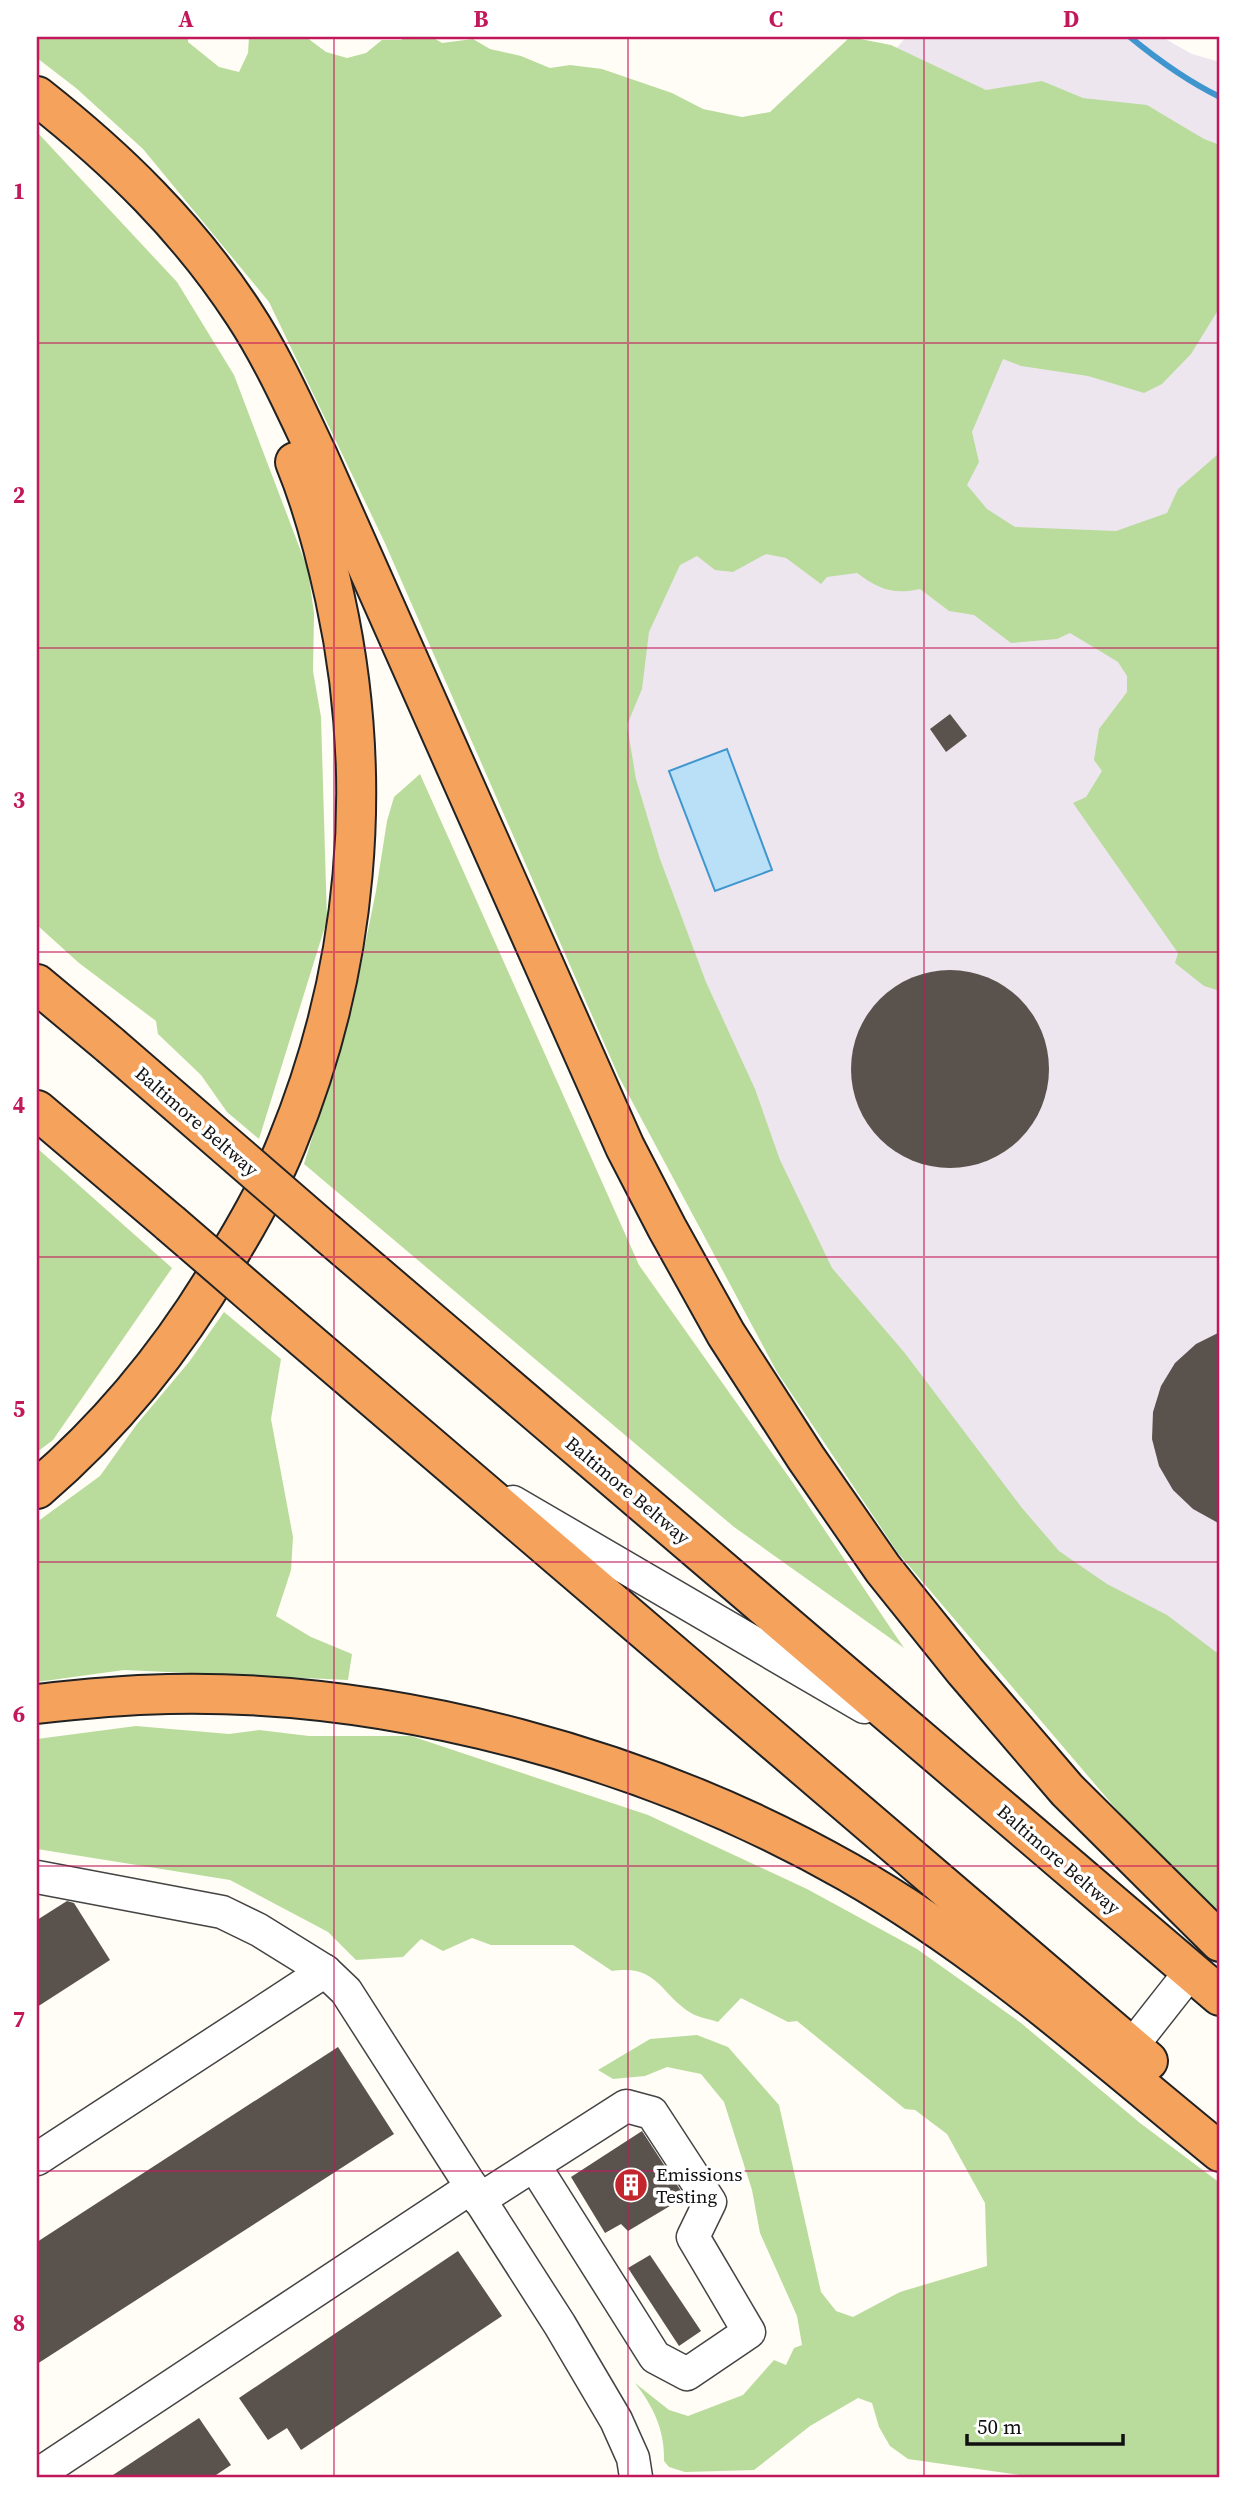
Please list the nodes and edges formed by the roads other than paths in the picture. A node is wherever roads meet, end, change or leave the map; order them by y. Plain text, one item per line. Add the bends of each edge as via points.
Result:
1 (37, 97) edge
2 (37, 984) edge
3 (37, 1110) edge
4 (457, 1469) junction
5 (37, 1489) edge
6 (37, 1704) edge
7 (921, 1740) junction
8 (37, 1877) edge
9 (1220, 1942) edge
10 (1191, 1971) junction
11 (325, 1972) junction
12 (1220, 1996) edge
13 (1132, 2046) junction
14 (1220, 2122) edge
15 (1220, 2152) edge
16 (37, 2159) edge
17 (534, 2165) junction
18 (475, 2194) junction
19 (37, 2475) edge
20 (636, 2477) edge

1 - 5 highway via 139,200 195,273 240,344 274,411 308,494 328,563 354,709 358,785 355,863 336,991 287,1144 210,1287 161,1359 102,1426
1 - 9 highway via 92,139 148,193 210,264 246,316 318,456 625,1147 726,1334 883,1569 965,1671 1067,1790
2 - 7 highway, Baltimore Beltway, bridge
3 - 4 highway, bridge
4 - 7 lane
4 - 13 highway
6 - 15 highway via 169,1694 333,1702 498,1733 682,1793 761,1825 849,1872 931,1924 1002,1975
7 - 10 highway, Baltimore Beltway
8 - 11 lane via 222,1912
10 - 12 highway, Baltimore Beltway
10 - 13 lane
11 - 16 lane
11 - 18 lane via 346,1991
13 - 14 highway
17 - 17 lane via 656,2357 687,2374 748,2332 693,2237 710,2203 652,2113 626,2106
17 - 18 lane
18 - 19 lane
18 - 20 lane via 616,2420 634,2458

